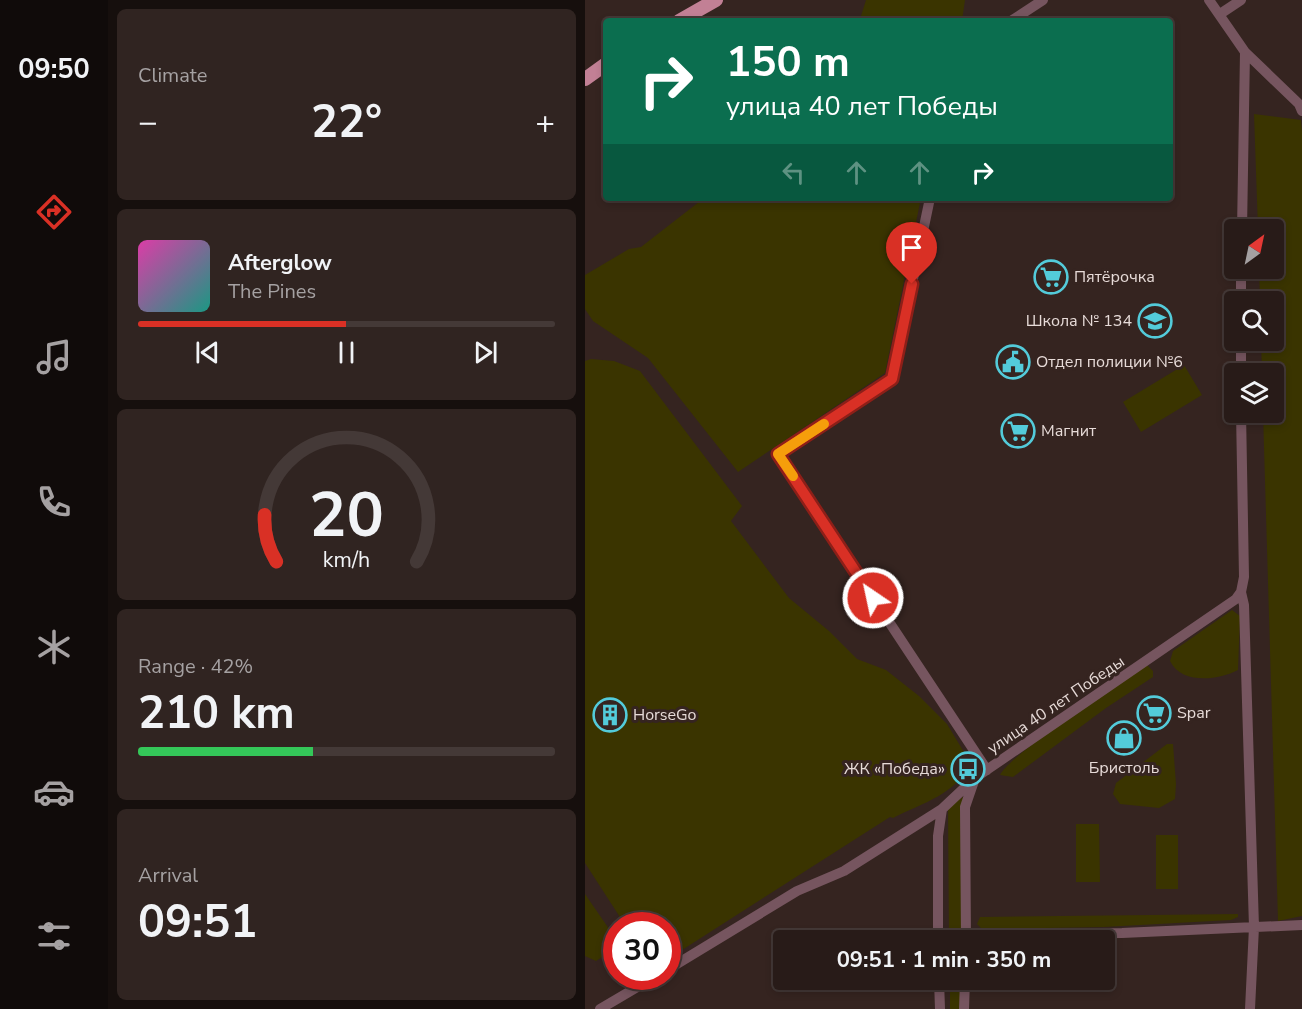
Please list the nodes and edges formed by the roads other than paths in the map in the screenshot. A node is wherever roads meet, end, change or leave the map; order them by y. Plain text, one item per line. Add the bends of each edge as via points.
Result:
1 (716, 0) edge
2 (1043, 0) edge
3 (1209, 0) edge
4 (1241, 0) edge
5 (1220, 14) junction
6 (684, 18) edge
7 (1016, 18) edge
8 (1245, 52) junction
9 (603, 66) edge
10 (585, 79) edge
11 (1302, 111) edge
12 (929, 201) edge
13 (1242, 219) edge
14 (1241, 423) edge
15 (1241, 592) junction
16 (987, 770) junction
17 (975, 778) junction
18 (942, 809) junction
19 (1302, 925) edge
20 (1254, 927) junction
21 (938, 930) edge
22 (966, 930) edge
23 (1115, 933) edge
24 (681, 961) edge
25 (632, 990) edge
26 (939, 990) edge
27 (965, 990) edge
28 (600, 1009) edge
29 (940, 1009) edge
30 (964, 1009) edge
31 (1250, 1009) edge

1 - 6 main road
2 - 7 street
3 - 5 street
4 - 5 street
5 - 8 street
8 - 11 street
8 - 13 street
9 - 10 main road
12 - 16 street, улица 40 лет Победы via 892,379 778,454
14 - 15 street
15 - 16 street, улица 40 лет Победы
15 - 20 street
16 - 17 street
17 - 18 street
17 - 22 street via 965,807
18 - 21 street via 937,836
18 - 24 street via 844,871 797,891
19 - 20 street
20 - 23 street
20 - 31 street
25 - 28 street
26 - 29 street
27 - 30 street

